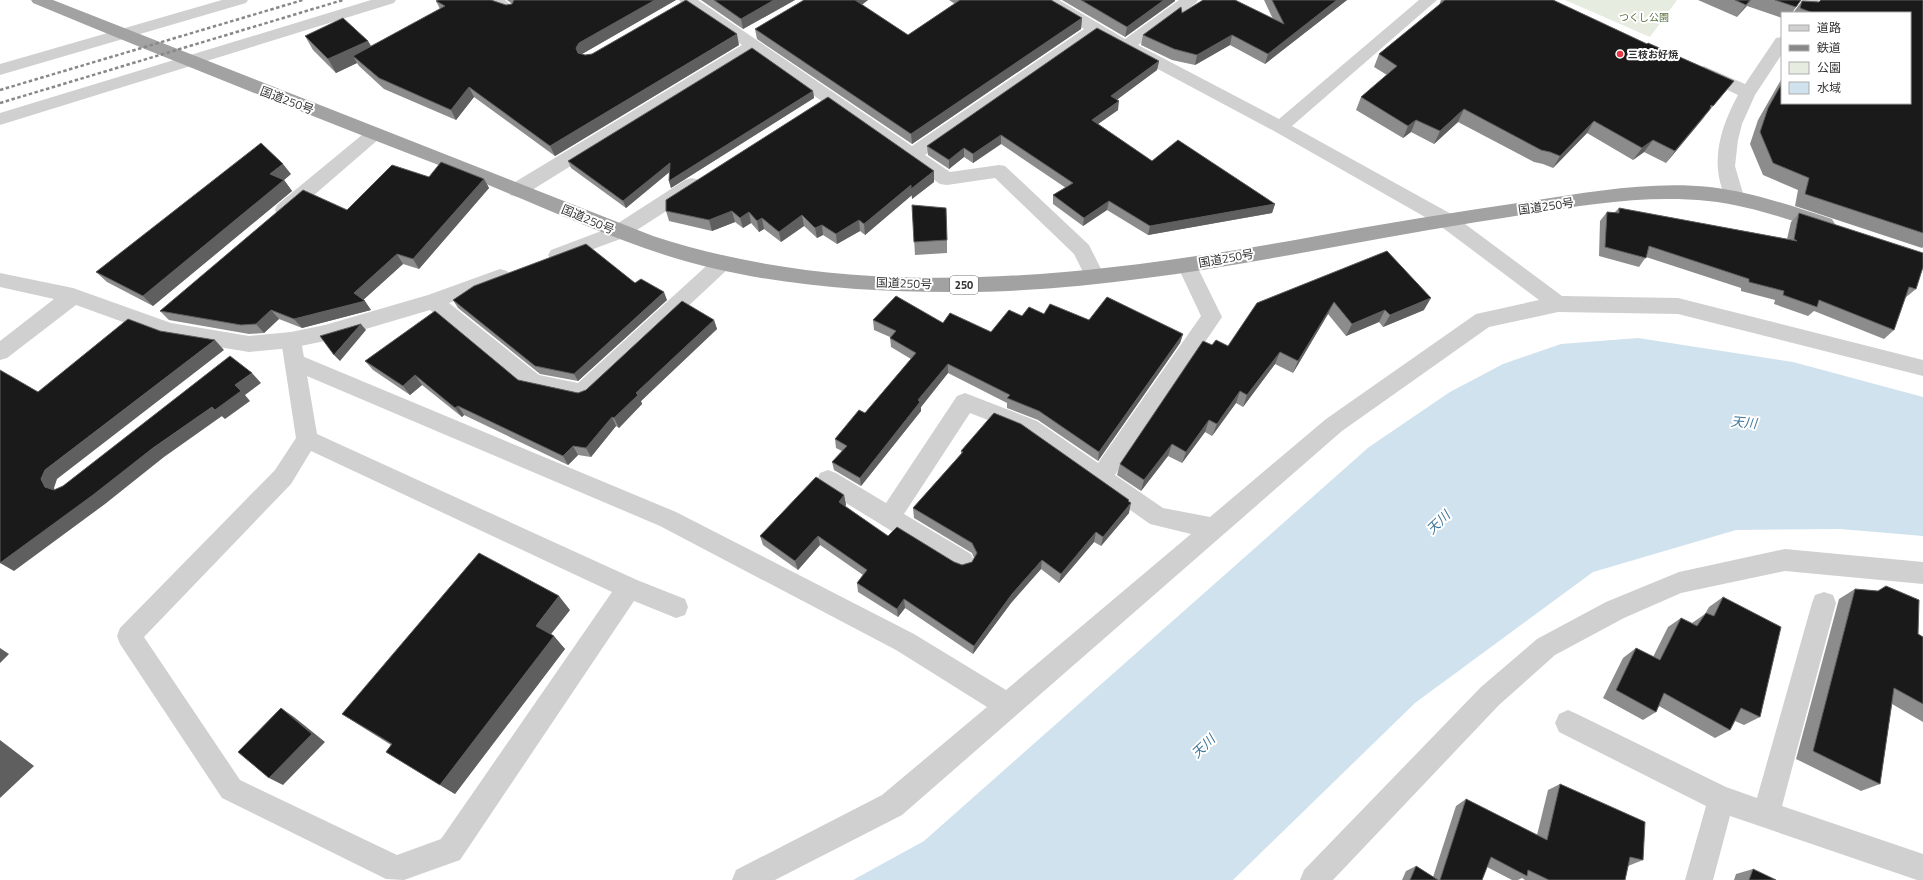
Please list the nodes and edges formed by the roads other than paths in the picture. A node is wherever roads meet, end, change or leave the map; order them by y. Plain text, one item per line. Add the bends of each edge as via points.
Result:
1 (38, 0) edge
2 (240, 0) edge
3 (388, 0) edge
4 (494, 0) edge
5 (1047, 0) edge
6 (1190, 0) edge
7 (1429, 0) edge
8 (1811, 0) edge
9 (684, 4) edge
10 (509, 10) edge
11 (1803, 12) edge
12 (1096, 28) junction
13 (124, 35) junction
14 (751, 38) junction
15 (1781, 43) edge
16 (1126, 46) junction
17 (190, 62) junction
18 (1690, 66) edge
19 (0, 70) edge
20 (1747, 92) junction
21 (0, 119) edge
22 (1280, 127) junction
23 (374, 134) junction
24 (912, 155) junction
25 (710, 173) edge
26 (518, 190) junction
27 (1735, 197) junction
28 (1446, 220) junction
29 (271, 221) edge
30 (1842, 230) edge
31 (619, 232) junction
32 (544, 260) edge
33 (722, 263) junction
34 (1187, 265) junction
35 (515, 271) edge
36 (1095, 277) junction
37 (0, 280) edge
38 (73, 296) junction
39 (433, 301) junction
40 (1558, 304) junction
41 (291, 340) junction
42 (249, 344) junction
43 (0, 352) edge
44 (295, 362) junction
45 (225, 363) edge
46 (1923, 368) edge
47 (307, 439) junction
48 (1101, 477) junction
49 (828, 480) dead end
50 (890, 517) junction
51 (1214, 528) junction
52 (963, 562) dead end
53 (1923, 573) edge
54 (629, 588) junction
55 (1824, 603) dead end
56 (676, 607) dead end
57 (1008, 706) junction
58 (1568, 723) dead end
59 (1721, 799) junction
60 (1766, 814) junction
61 (1923, 868) edge
62 (746, 880) edge
63 (1314, 880) edge
64 (1699, 880) edge

1 - 13 highway, 国道250号 / 250
2 - 13 street
3 - 17 street
4 - 10 street
5 - 12 street
6 - 16 street
7 - 22 street
8 - 11 street
9 - 14 street
12 - 16 street
12 - 24 street
13 - 17 highway, 国道250号 / 250
13 - 19 street
14 - 24 street via 822,102
14 - 26 street
15 - 20 street
16 - 22 street
17 - 21 street
17 - 23 highway, 国道250号 / 250
18 - 20 street
20 - 27 street via 1732,128 1725,156
22 - 28 street
23 - 26 highway, 国道250号 / 250
23 - 29 street
24 - 36 street via 947,179 999,171 1082,250
25 - 31 street
26 - 31 highway, 国道250号 / 250
27 - 28 highway, 国道250号 / 250 via 1704,193 1647,192
27 - 30 highway, 国道250号 / 250
28 - 34 highway, 国道250号 / 250
28 - 40 street
31 - 32 street
31 - 33 highway, 国道250号 / 250
33 - 36 highway, 国道250号 / 250 via 797,275 883,283 1015,284
33 - 39 street via 582,392 533,382
34 - 36 highway, 国道250号 / 250
34 - 48 street via 1212,317
35 - 39 street
37 - 38 street
38 - 42 street via 156,318 170,331
38 - 43 street
39 - 41 street via 325,333
40 - 46 street via 1678,306
40 - 51 street via 1483,320 1334,425
41 - 42 street
41 - 44 street
42 - 45 street
44 - 47 street
44 - 57 street via 668,519 905,642
47 - 54 street
47 - 54 street via 283,477 129,636 231,789 396,869 450,850
48 - 50 street via 1029,427 966,402
48 - 51 street via 1158,517
49 - 50 street
50 - 52 street
51 - 57 street
53 - 63 street via 1785,560 1679,583 1614,610 1546,647 1490,696
54 - 56 street
55 - 60 street
57 - 62 street via 892,806
58 - 59 street
59 - 60 street
59 - 64 street
60 - 61 street

